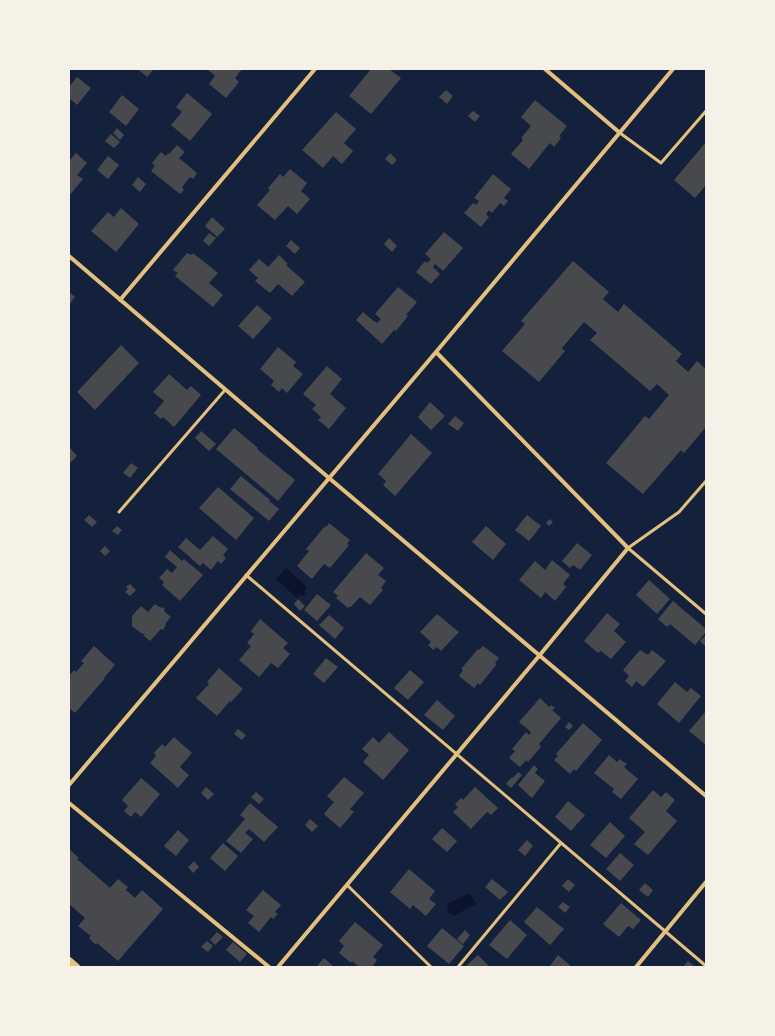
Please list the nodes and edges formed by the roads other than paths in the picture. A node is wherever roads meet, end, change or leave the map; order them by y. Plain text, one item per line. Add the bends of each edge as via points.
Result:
1 (315, 69) edge
2 (545, 69) edge
3 (673, 69) edge
4 (706, 111) edge
5 (620, 133) junction
6 (69, 256) edge
7 (120, 300) junction
8 (436, 352) junction
9 (225, 390) junction
10 (329, 478) junction
11 (706, 481) edge
12 (119, 512) dead end
13 (628, 548) junction
14 (246, 575) junction
15 (706, 614) edge
16 (539, 656) junction
17 (456, 754) junction
18 (69, 785) edge
19 (706, 796) edge
20 (69, 803) edge
21 (561, 843) junction
22 (706, 882) edge
23 (347, 885) junction
24 (665, 932) junction
25 (69, 961) edge
26 (706, 966) edge
27 (76, 967) edge
28 (268, 967) edge
29 (278, 967) edge
30 (431, 967) edge
31 (458, 967) edge
32 (636, 967) edge

1 - 7 street
2 - 5 street
3 - 5 street
4 - 5 lane via 661,163
5 - 8 street
6 - 7 street
7 - 9 street
8 - 10 street
8 - 13 street
9 - 10 street
9 - 12 lane
10 - 14 street
10 - 16 street
11 - 13 lane via 679,512
13 - 15 lane
13 - 16 street
14 - 17 lane
14 - 18 street
16 - 17 street
16 - 19 street
17 - 21 lane
17 - 23 street
20 - 28 street
21 - 24 lane
21 - 31 lane
22 - 24 street
23 - 29 street
23 - 30 lane
24 - 26 lane
24 - 32 street
25 - 27 main road

